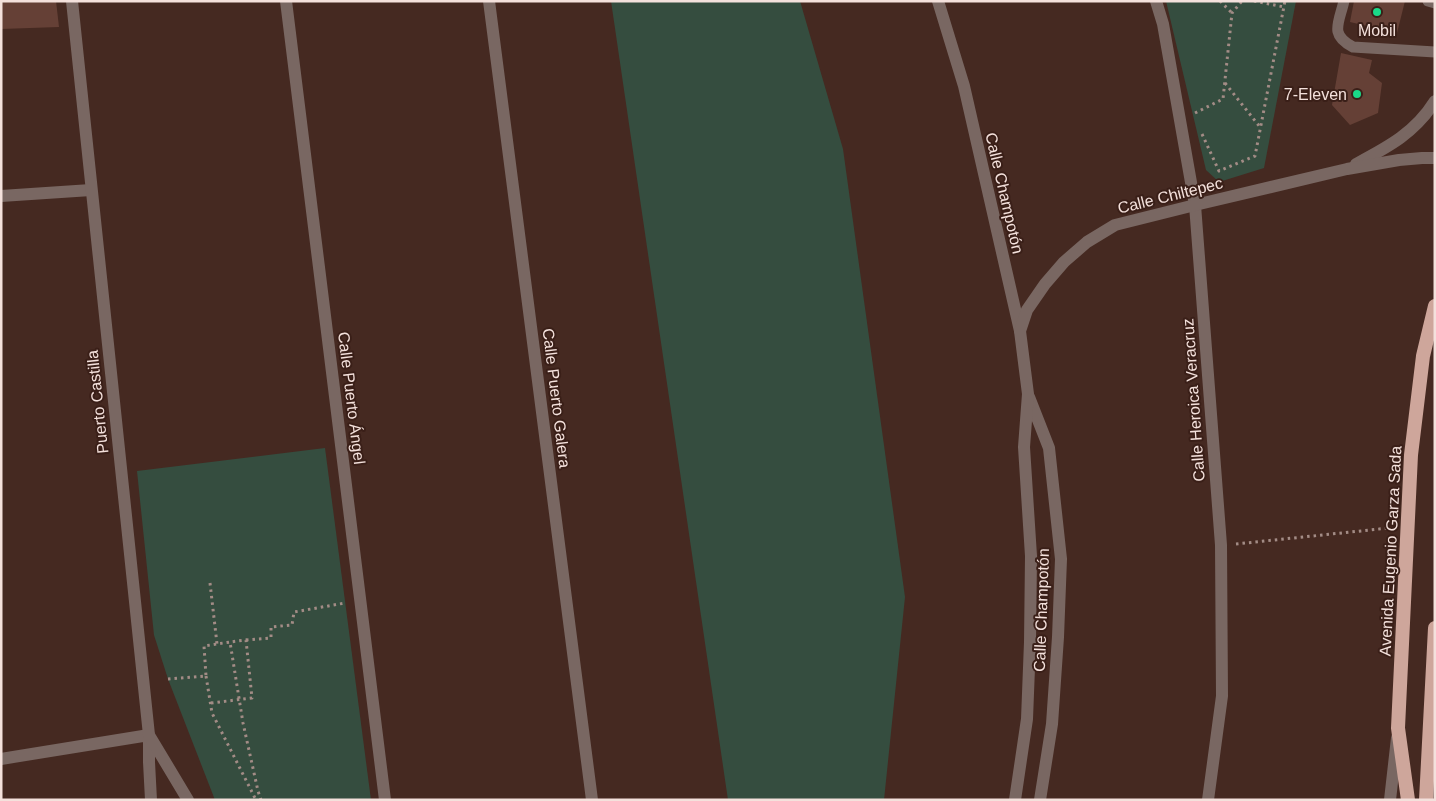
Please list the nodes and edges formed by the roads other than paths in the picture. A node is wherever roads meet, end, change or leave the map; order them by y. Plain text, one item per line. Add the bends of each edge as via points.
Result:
1 (72, 1) edge
2 (286, 1) edge
3 (489, 1) edge
4 (938, 1) edge
5 (1156, 1) edge
6 (1344, 1) edge
7 (1428, 1) edge
8 (1435, 3) edge
9 (1435, 52) edge
10 (1435, 101) edge
11 (1435, 158) edge
12 (1347, 169) junction
13 (91, 190) junction
14 (1, 196) edge
15 (1195, 205) junction
16 (1435, 306) edge
17 (1020, 332) junction
18 (1028, 394) junction
19 (1435, 628) edge
20 (1398, 728) junction
21 (149, 734) junction
22 (1, 759) edge
23 (151, 800) edge
24 (188, 800) edge
25 (385, 800) edge
26 (592, 800) edge
27 (1015, 800) edge
28 (1040, 800) edge
29 (1208, 800) edge
30 (1390, 800) edge
31 (1408, 800) edge
32 (1426, 800) edge

1 - 13 street, Puerto Castilla
2 - 25 street, Calle Puerto Ángel
3 - 26 street, Calle Puerto Galera
4 - 17 street, Calle Champotón via 964,86
5 - 15 street, Calle Heroica Veracruz via 1163,24
6 - 9 lane via 1337,30 1340,38 1353,48
7 - 8 lane
10 - 12 street, Calle Chiltepec via 1416,125 1394,143
11 - 12 street, Calle Chiltepec via 1413,158
12 - 15 street, Calle Chiltepec
13 - 14 street
13 - 21 street, Puerto Castilla
15 - 17 street, Calle Chiltepec via 1115,226 1087,242 1045,284 1028,310
15 - 29 street, Calle Heroica Veracruz via 1221,545 1222,696
16 - 20 highway, Avenida Eugenio Garza Sada via 1423,356 1411,455
17 - 18 street, Calle Champotón
18 - 27 street, Calle Champotón via 1024,447 1031,556 1030,642 1027,719
18 - 28 street, Calle Champotón via 1049,448 1061,559 1052,724
19 - 32 highway
20 - 30 street
20 - 31 highway, Avenida Eugenio Garza Sada
21 - 22 street
21 - 23 street, Puerto Castilla
21 - 24 street

